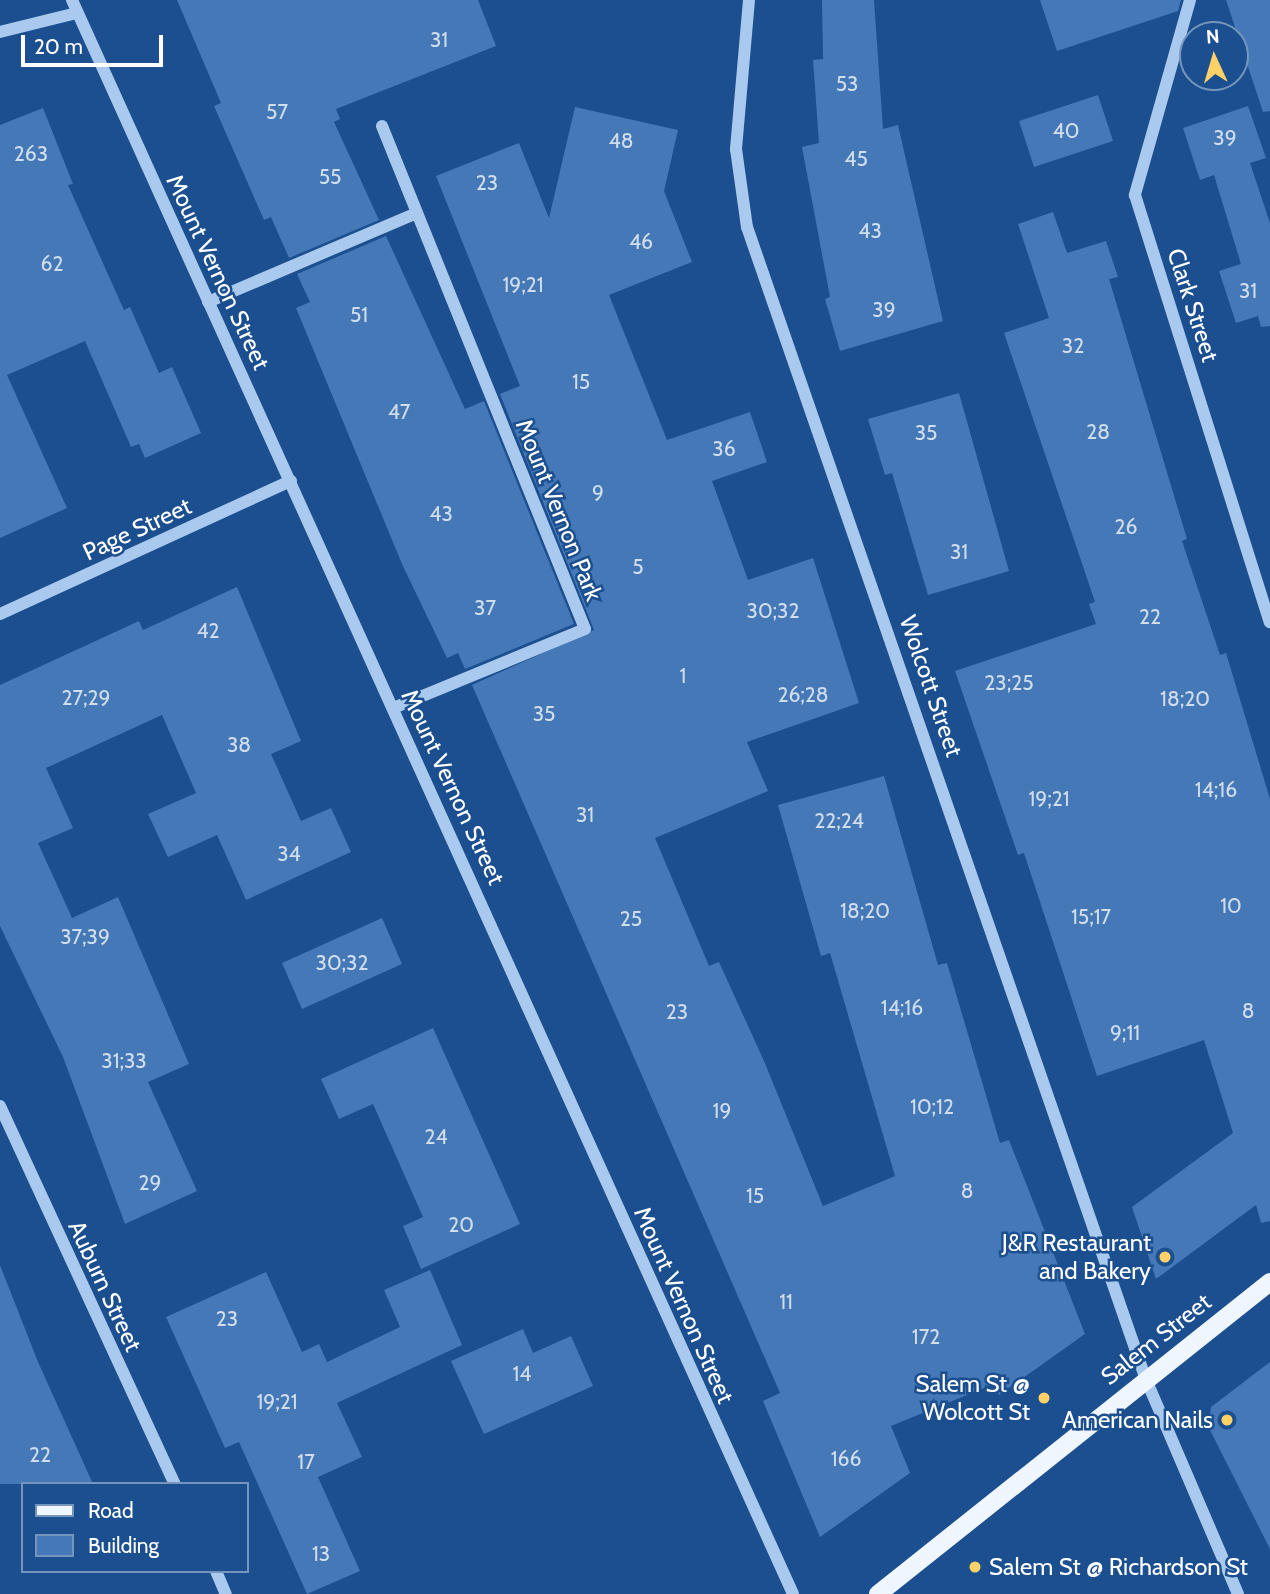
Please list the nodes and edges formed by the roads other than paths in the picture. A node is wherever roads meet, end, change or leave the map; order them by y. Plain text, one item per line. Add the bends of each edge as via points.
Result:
1 (72, 0) edge
2 (748, 0) edge
3 (1190, 0) edge
4 (77, 13) junction
5 (0, 32) edge
6 (382, 125) dead end
7 (417, 213) junction
8 (208, 302) junction
9 (291, 481) junction
10 (0, 614) edge
11 (1270, 622) edge
12 (393, 708) junction
13 (0, 1106) edge
14 (1270, 1282) edge
15 (1145, 1377) junction
16 (174, 1482) edge
17 (217, 1573) edge
18 (888, 1591) edge
19 (226, 1594) edge
20 (793, 1594) edge
21 (1238, 1594) edge

1 - 4 street, Mount Vernon Street
2 - 15 street, Wolcott Street via 736,149 747,227
3 - 11 street, Clark Street via 1135,195
4 - 5 street
4 - 8 street, Mount Vernon Street
6 - 7 street, Mount Vernon Park
7 - 8 street
7 - 12 street, Mount Vernon Park via 585,629
8 - 9 street, Mount Vernon Street
9 - 10 street, Page Street
9 - 12 street, Mount Vernon Street
12 - 20 street, Mount Vernon Street
13 - 16 street, Auburn Street
14 - 15 main road, Salem Street
15 - 18 main road, Salem Street
15 - 21 street, Wolcott Street
17 - 19 street

